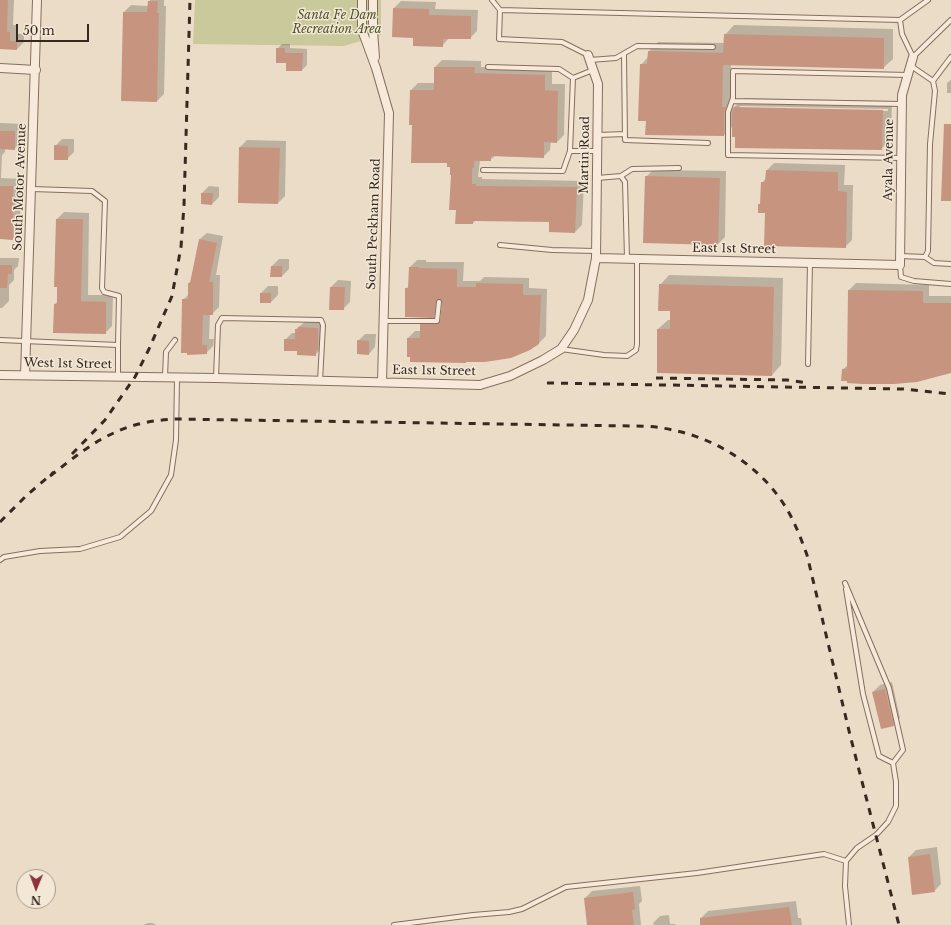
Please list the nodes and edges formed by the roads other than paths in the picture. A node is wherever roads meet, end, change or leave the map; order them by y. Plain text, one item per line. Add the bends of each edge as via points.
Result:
1 (37, 0) edge
2 (362, 0) edge
3 (373, 0) edge
4 (492, 0) edge
5 (928, 0) edge
6 (500, 10) junction
7 (900, 20) junction
8 (951, 20) edge
9 (713, 47) dead end
10 (624, 54) junction
11 (913, 57) junction
12 (951, 57) edge
13 (589, 58) junction
14 (911, 66) junction
15 (488, 67) dead end
16 (0, 68) edge
17 (376, 68) junction
18 (36, 70) junction
19 (593, 70) junction
20 (908, 75) junction
21 (573, 78) junction
22 (934, 81) junction
23 (732, 101) junction
24 (902, 104) junction
25 (597, 134) junction
26 (625, 134) junction
27 (708, 143) dead end
28 (570, 151) junction
29 (597, 151) junction
30 (901, 158) junction
31 (679, 168) dead end
32 (483, 170) dead end
33 (621, 176) junction
34 (597, 178) junction
35 (32, 189) junction
36 (500, 245) dead end
37 (596, 254) junction
38 (925, 257) junction
39 (627, 258) junction
40 (637, 259) junction
41 (900, 261) junction
42 (810, 263) junction
43 (951, 264) edge
44 (951, 284) edge
45 (440, 302) dead end
46 (383, 322) junction
47 (0, 340) edge
48 (175, 340) dead end
49 (26, 341) junction
50 (118, 345) junction
51 (561, 349) junction
52 (808, 364) dead end
53 (0, 374) edge
54 (25, 375) junction
55 (118, 376) junction
56 (135, 377) joint
57 (165, 377) junction
58 (177, 377) junction
59 (216, 378) junction
60 (320, 381) junction
61 (382, 382) junction
62 (0, 560) edge
63 (893, 763) junction
64 (846, 861) junction
65 (394, 925) edge
66 (849, 925) edge

1 - 18 street, South Motor Avenue
2 - 17 street via 362,30
3 - 17 street
4 - 6 lane
5 - 7 lane
6 - 7 lane
6 - 13 lane via 499,39 562,42
7 - 11 lane via 902,34
8 - 11 lane
9 - 10 lane via 636,46
10 - 13 lane via 616,58
10 - 26 lane
11 - 14 street, Ayala Avenue
12 - 22 lane
13 - 19 street, Martin Road
14 - 20 street, Ayala Avenue
14 - 22 lane
15 - 21 lane via 558,68
16 - 18 street
17 - 46 street, South Peckham Road via 389,113
18 - 35 street, South Motor Avenue
19 - 21 lane
19 - 25 street, Martin Road via 598,84
20 - 23 lane via 734,71
20 - 24 street, Ayala Avenue
21 - 28 lane
22 - 38 lane via 936,91 930,144 928,251
23 - 24 lane
23 - 30 lane via 728,112 728,155
24 - 30 street, Ayala Avenue
25 - 26 lane
25 - 29 street, Martin Road
26 - 27 lane via 625,140
28 - 29 lane
28 - 32 lane via 563,171
29 - 34 street, Martin Road
30 - 41 street, Ayala Avenue
31 - 33 lane via 632,169
33 - 34 lane
33 - 39 lane via 625,182
34 - 37 street, Martin Road
35 - 49 street, South Motor Avenue
35 - 50 lane via 92,191 105,201 102,288 104,292 119,296
36 - 37 lane
37 - 39 street, East 1st Street
37 - 51 street, East 1st Street via 588,300 574,330
38 - 41 lane
38 - 43 lane via 934,263
39 - 40 street, East 1st Street
40 - 42 street, East 1st Street
40 - 51 lane via 636,350 628,356
41 - 42 street, East 1st Street
41 - 44 lane via 900,277 914,281
42 - 52 lane
45 - 46 lane via 437,321
46 - 61 street, South Peckham Road
47 - 49 lane
48 - 57 lane via 166,352
49 - 50 lane
49 - 54 street, South Motor Avenue
50 - 55 lane
51 - 61 street, East 1st Street via 510,376 480,385
53 - 54 street, West 1st Street
54 - 55 street, West 1st Street
55 - 56 street, West 1st Street
56 - 57 street, East 1st Street
57 - 58 street, East 1st Street
58 - 59 street, East 1st Street
58 - 62 lane via 176,440 171,475 151,511 120,537 80,549 40,551 4,556
59 - 60 street, East 1st Street
59 - 60 lane via 218,325 222,318 320,320 323,325
60 - 61 street, East 1st Street
63 - 63 lane via 903,750 888,688 845,583 862,694 879,756
63 - 64 lane via 896,806 888,822 876,835 857,848
64 - 65 lane via 824,854 697,873 566,887 522,909 509,912
64 - 66 lane via 844,886

